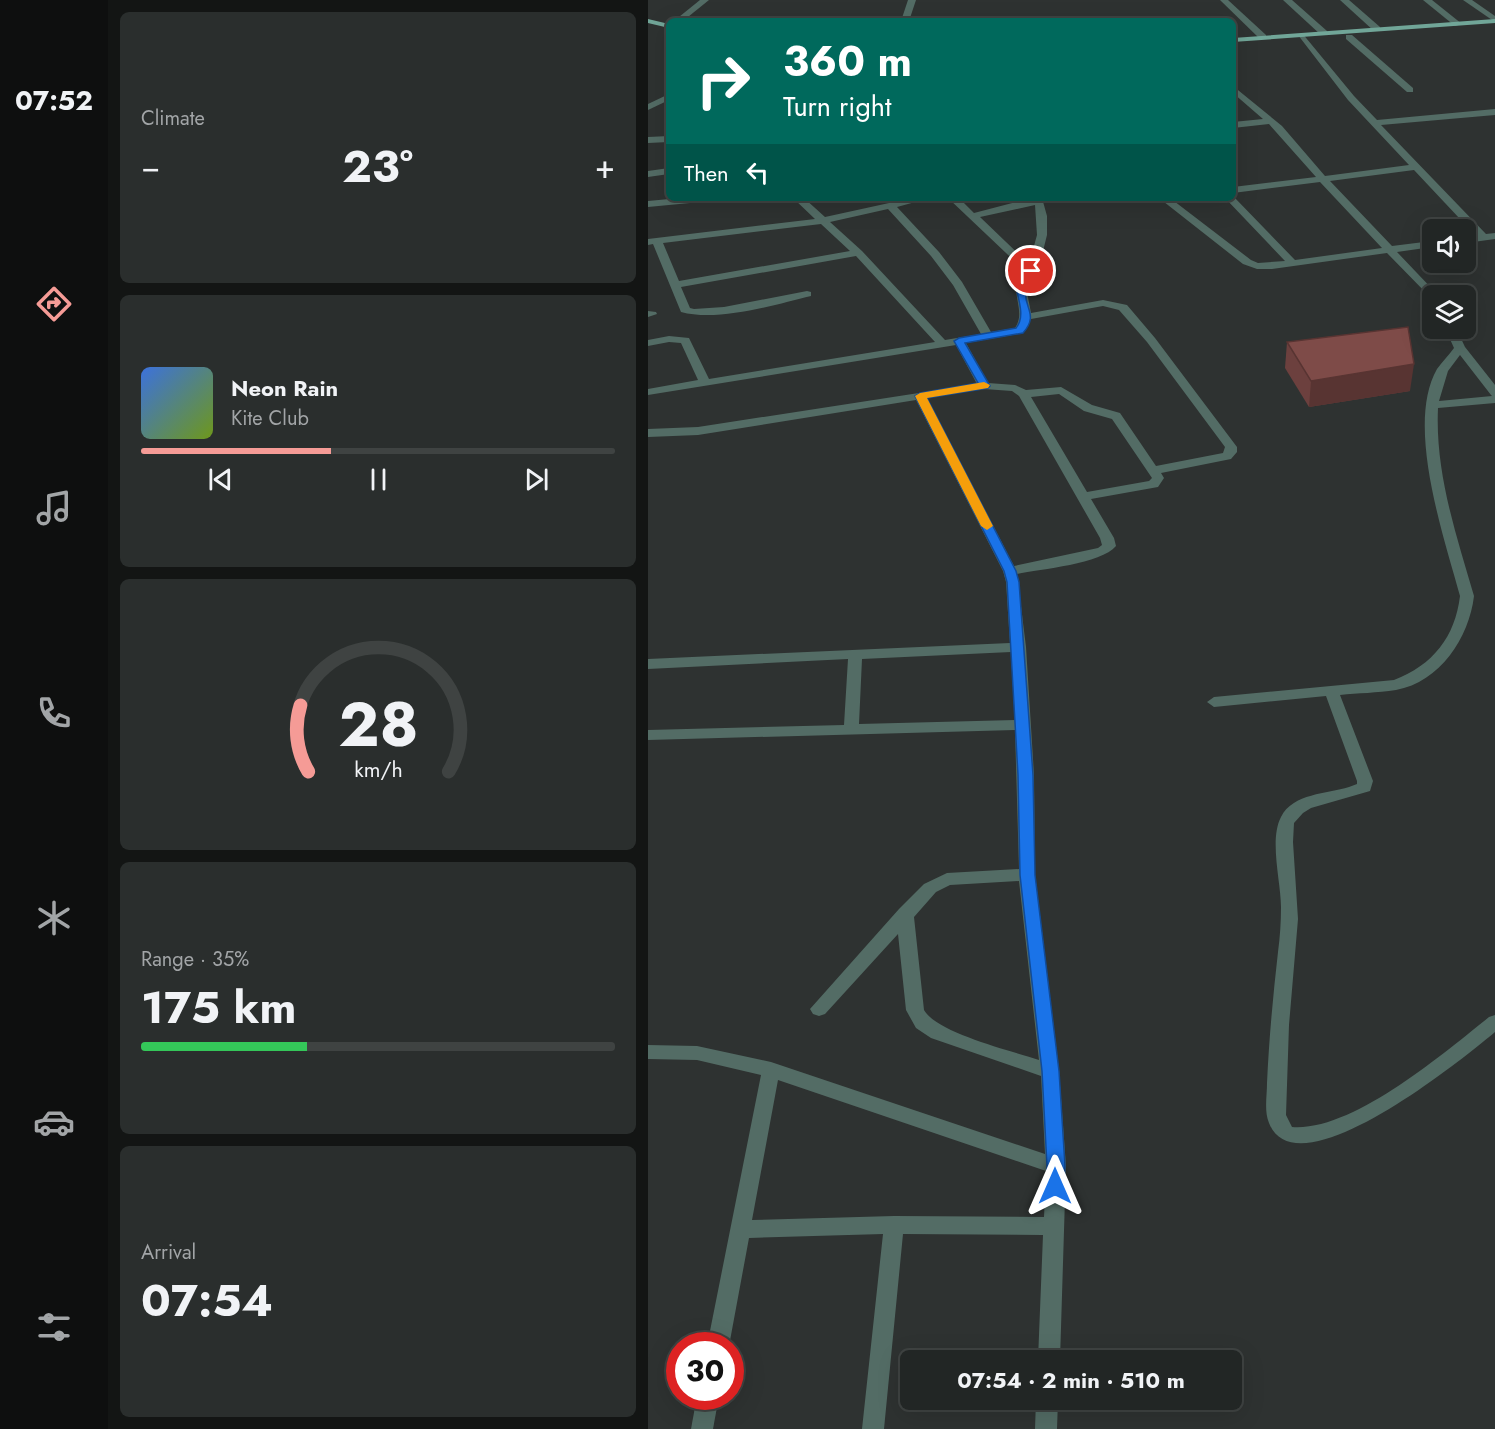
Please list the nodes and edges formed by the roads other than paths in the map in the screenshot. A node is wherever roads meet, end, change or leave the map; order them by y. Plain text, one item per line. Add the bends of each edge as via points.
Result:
1 (705, 0) edge
2 (912, 0) edge
3 (1224, 0) edge
4 (1287, 0) edge
5 (1344, 0) edge
6 (1427, 0) edge
7 (1467, 0) edge
8 (682, 18) edge
9 (906, 18) edge
10 (648, 21) edge
11 (1495, 21) edge
12 (1458, 24) junction
13 (666, 25) edge
14 (1495, 26) edge
15 (648, 28) edge
16 (1377, 29) junction
17 (666, 31) edge
18 (1324, 33) junction
19 (1263, 37) junction
20 (1303, 37) junction
21 (1349, 37) junction
22 (1236, 42) edge
23 (1236, 42) edge
24 (1410, 90) dead end
25 (1236, 92) edge
26 (666, 98) edge
27 (648, 107) edge
28 (1495, 112) edge
29 (1271, 121) junction
30 (1373, 123) junction
31 (1236, 125) edge
32 (666, 139) edge
33 (648, 140) edge
34 (1415, 167) junction
35 (666, 171) edge
36 (648, 174) edge
37 (1322, 178) junction
38 (1236, 190) edge
39 (680, 201) edge
40 (801, 201) edge
41 (956, 201) edge
42 (1034, 201) edge
43 (1038, 201) edge
44 (1169, 201) edge
45 (1233, 201) edge
46 (894, 203) edge
47 (648, 204) edge
48 (973, 216) junction
49 (821, 221) junction
50 (1490, 237) edge
51 (652, 241) edge
52 (1422, 245) edge
53 (1390, 250) junction
54 (858, 253) junction
55 (1292, 263) junction
56 (1031, 271) junction
57 (675, 285) junction
58 (1423, 285) edge
59 (807, 294) dead end
60 (1026, 317) junction
61 (988, 337) junction
62 (1456, 339) edge
63 (959, 341) junction
64 (648, 343) edge
65 (942, 343) junction
66 (1460, 348) junction
67 (705, 383) junction
68 (984, 386) junction
69 (648, 392) edge
70 (1495, 393) edge
71 (1024, 394) junction
72 (920, 396) junction
73 (1495, 399) edge
74 (1431, 405) junction
75 (648, 433) edge
76 (1155, 470) junction
77 (1083, 496) junction
78 (1010, 571) junction
79 (1019, 647) junction
80 (855, 655) junction
81 (648, 664) edge
82 (1331, 691) junction
83 (1215, 702) dead end
84 (1022, 725) junction
85 (851, 730) junction
86 (648, 735) edge
87 (1028, 875) junction
88 (905, 913) junction
89 (819, 1009) dead end
90 (1495, 1022) edge
91 (648, 1052) edge
92 (771, 1070) junction
93 (1050, 1071) junction
94 (1056, 1166) junction
95 (894, 1225) junction
96 (1054, 1226) junction
97 (740, 1229) junction
98 (721, 1332) edge
99 (1049, 1350) edge
100 (705, 1410) edge
101 (1047, 1410) edge
102 (702, 1429) edge
103 (873, 1429) edge
104 (1046, 1429) edge

1 - 8 street
2 - 9 street
3 - 19 street
4 - 18 street
5 - 16 street
6 - 12 street
7 - 11 street
10 - 13 main road
11 - 12 main road
12 - 16 main road
14 - 21 main road
15 - 17 main road
16 - 18 main road
18 - 20 main road
19 - 20 main road
19 - 22 main road
20 - 21 main road
20 - 23 main road
20 - 30 street
21 - 24 street
25 - 29 street
26 - 27 street
28 - 30 street
29 - 31 street
29 - 37 street
30 - 34 street
32 - 33 street
34 - 37 street
34 - 50 street
35 - 36 street
37 - 38 street
37 - 53 street
39 - 47 street
40 - 49 street
41 - 48 street
42 - 48 street
43 - 56 street via 1043,238
44 - 55 street via 1247,262 1257,266
45 - 55 street
46 - 49 street
46 - 61 street via 958,284
48 - 56 street
49 - 51 street
49 - 54 street
51 - 57 street
52 - 53 street
53 - 55 street
53 - 58 street
54 - 57 street
54 - 65 street
56 - 60 street via 1021,288
57 - 59 street via 685,310 697,314
60 - 61 street via 1019,331
60 - 76 street via 1091,305 1123,307 1231,447 1227,456
61 - 63 street
62 - 66 street
63 - 65 street
63 - 68 street
64 - 67 street via 685,340
65 - 67 street
66 - 70 street
66 - 74 street via 1446,360
67 - 69 street
68 - 71 street via 1009,387
68 - 72 street
71 - 76 street via 1061,390 1088,408 1116,416
71 - 77 street
72 - 75 street via 698,431
72 - 78 street
73 - 74 street
74 - 82 street via 1434,472 1467,608 1451,646 1440,660 1414,679 1396,685
76 - 77 street via 1158,478 1154,484
77 - 78 street via 1109,546 1103,551
78 - 79 street
79 - 80 street
79 - 84 street
80 - 81 street
80 - 85 street
82 - 83 street
82 - 90 street via 1365,781 1364,788 1356,792 1316,798 1288,818 1285,830 1290,902 1280,1024 1278,1127 1287,1134 1302,1136 1363,1116 1430,1075
84 - 85 street
84 - 87 street
85 - 86 street
87 - 88 street via 947,879 930,888
87 - 93 street
88 - 89 street
88 - 93 street via 915,1010 922,1023 937,1033
91 - 92 street via 697,1053
92 - 94 street
92 - 97 street
93 - 94 street
94 - 96 street
95 - 96 street
95 - 97 street
95 - 103 street
96 - 99 street
97 - 98 street
100 - 102 street
101 - 104 street

